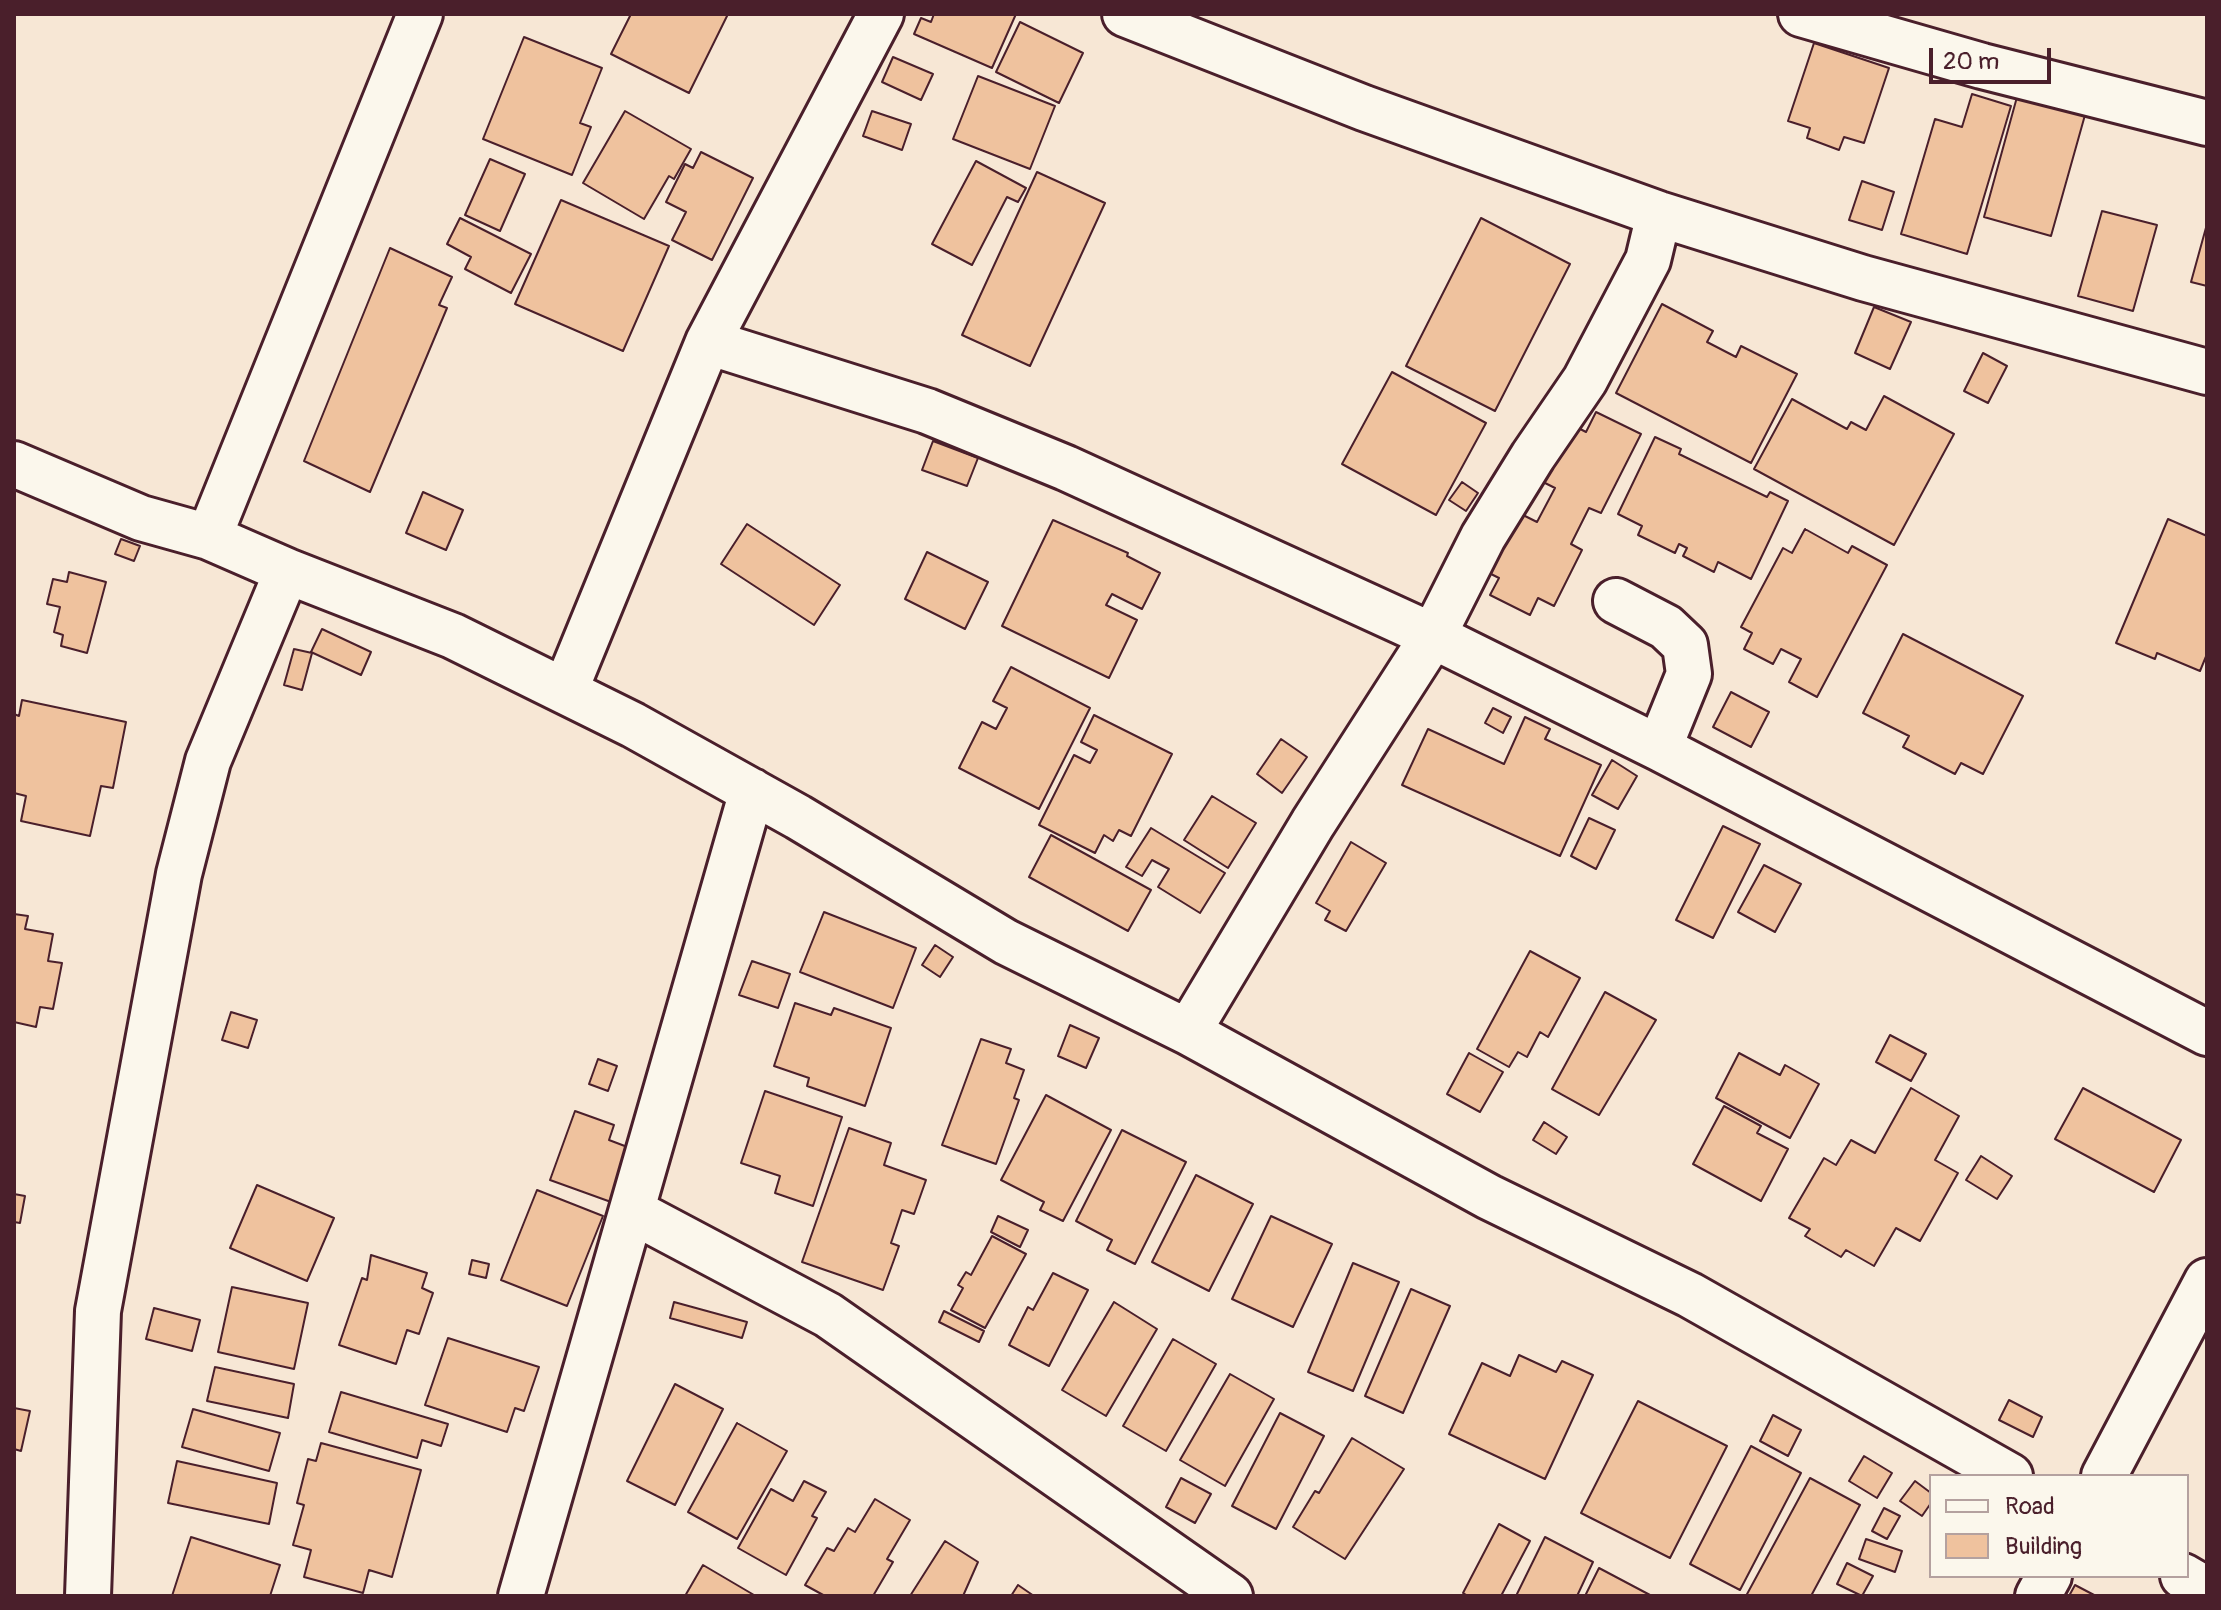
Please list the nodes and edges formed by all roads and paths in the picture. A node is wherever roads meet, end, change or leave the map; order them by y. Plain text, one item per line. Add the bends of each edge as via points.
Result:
1 (420, 14) edge
2 (881, 14) edge
3 (1125, 14) edge
4 (1801, 14) edge
5 (2207, 123) edge
6 (1659, 214) junction
7 (708, 342) junction
8 (2207, 372) edge
9 (14, 464) edge
10 (209, 537) junction
11 (287, 571) junction
12 (1616, 601) dead end
13 (1433, 636) junction
14 (565, 691) junction
15 (1659, 748) junction
16 (752, 791) junction
17 (1188, 1032) junction
18 (2207, 1033) edge
19 (632, 1211) junction
20 (2207, 1281) edge
21 (2006, 1474) edge
22 (2105, 1474) edge
23 (2048, 1578) edge
24 (2186, 1578) edge
25 (2207, 1590) edge
26 (88, 1596) edge
27 (521, 1596) edge
28 (1230, 1596) edge
29 (2038, 1596) edge

1 - 10 street
2 - 7 street
3 - 6 street via 1364,108
4 - 5 street
6 - 8 street via 1863,278
6 - 13 street via 1648,260 1585,380 1483,537
7 - 13 street via 941,417 1066,468
7 - 14 street
9 - 10 street via 141,518
10 - 11 street
11 - 14 street via 453,636
11 - 26 street via 208,761 179,874 98,1311
12 - 15 street via 1666,627 1685,645 1689,674
13 - 15 street
13 - 17 street
14 - 16 street
15 - 18 street
16 - 17 street via 1006,942
16 - 19 street
17 - 21 street via 1489,1197 1690,1295
19 - 27 street
19 - 28 street via 828,1315
20 - 22 street
23 - 29 street
24 - 25 street

